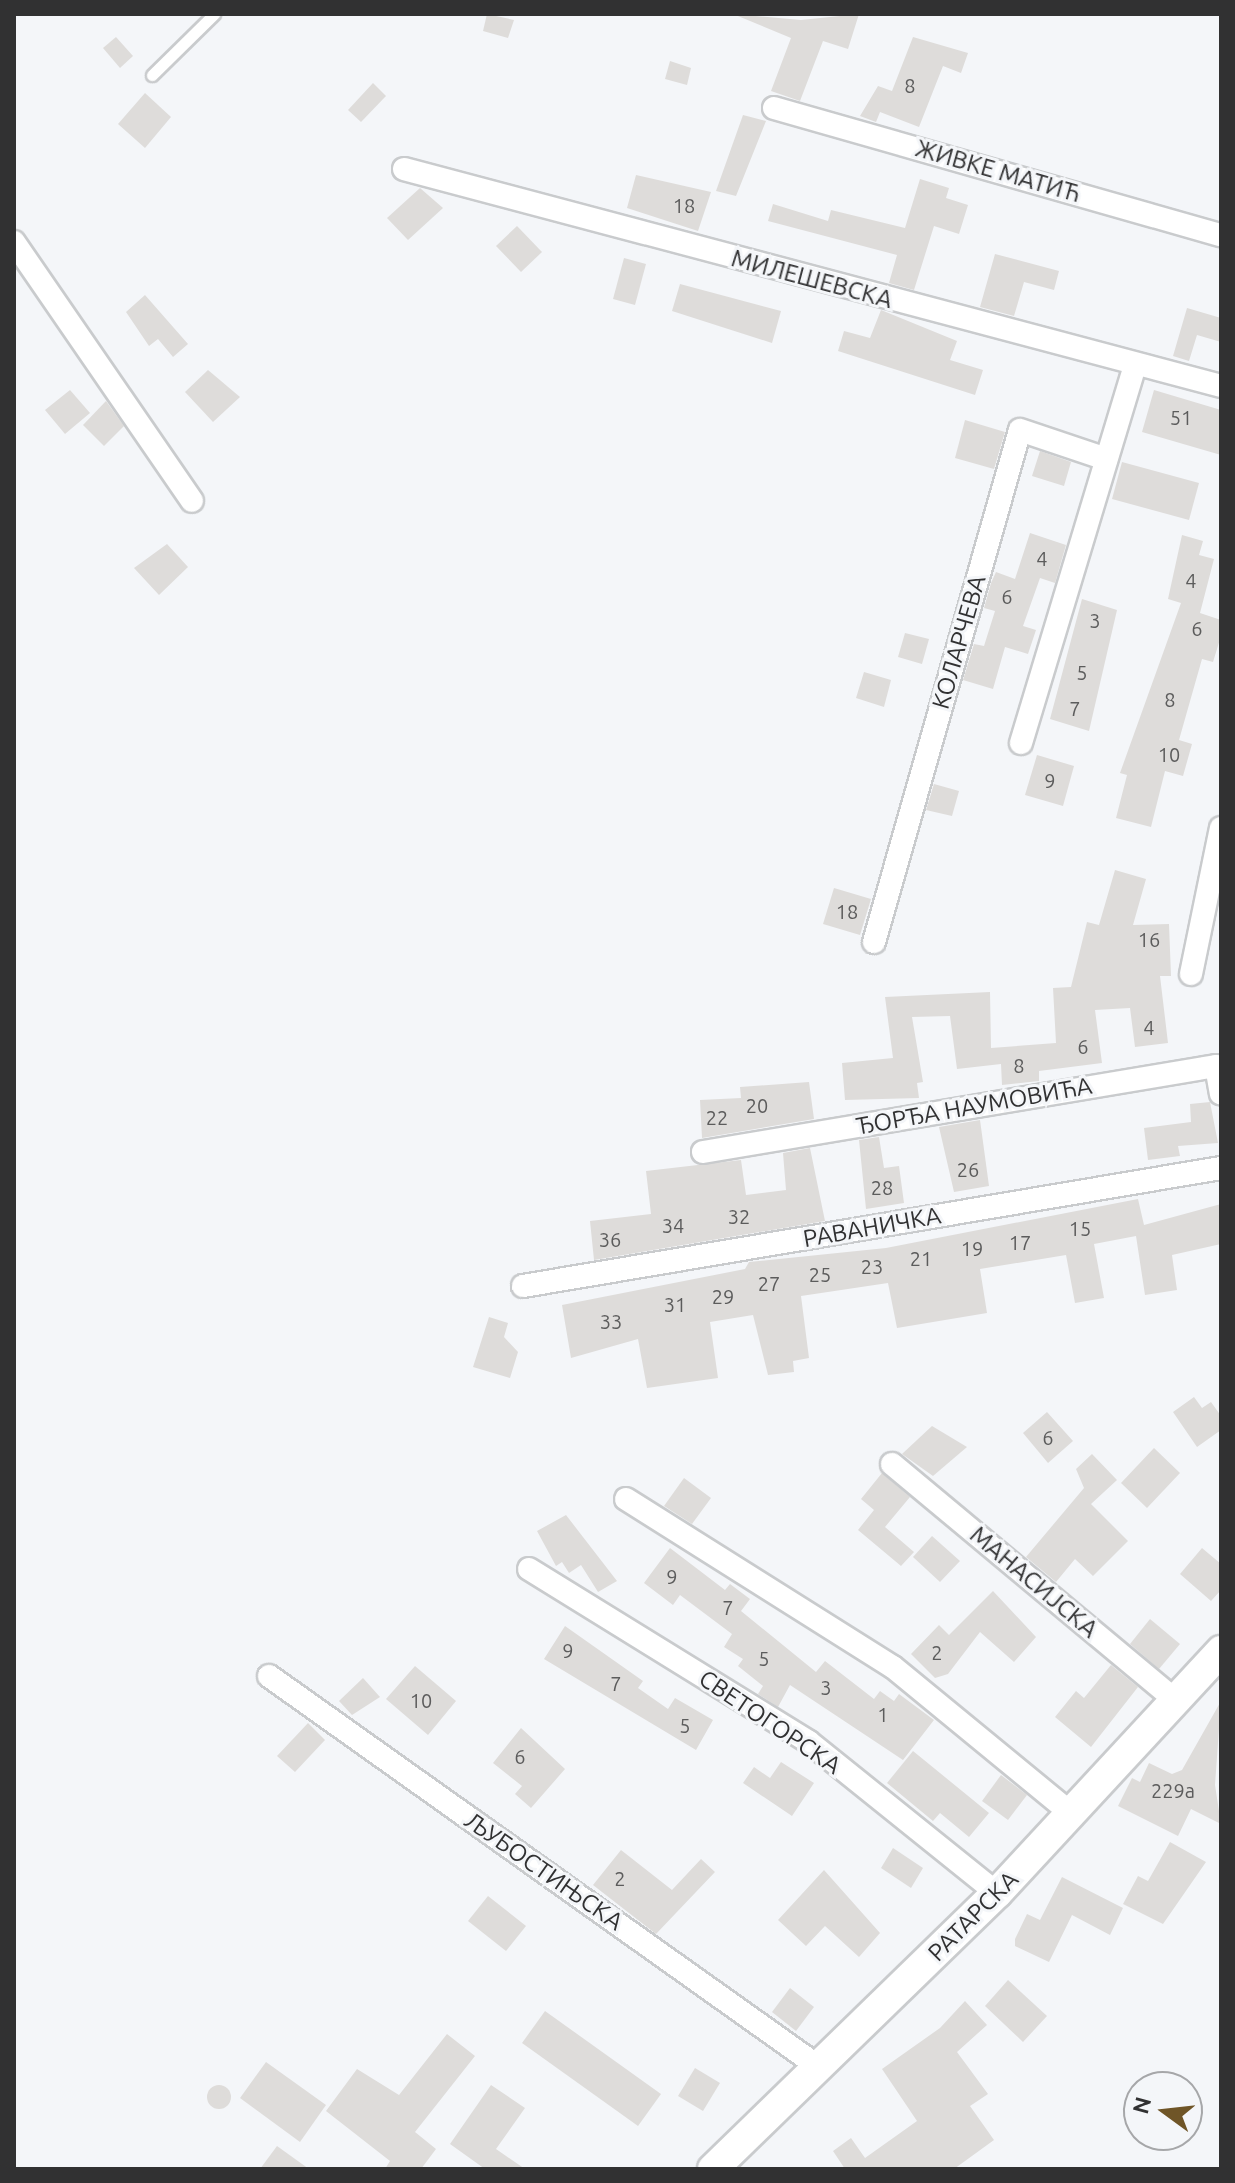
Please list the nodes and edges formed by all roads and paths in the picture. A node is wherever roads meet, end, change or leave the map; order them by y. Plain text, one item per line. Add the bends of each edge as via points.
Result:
1 (214, 14) edge
2 (152, 75) dead end
3 (774, 108) dead end
4 (404, 169) dead end
5 (1221, 235) edge
6 (14, 242) edge
7 (1135, 366) junction
8 (1221, 386) edge
9 (1106, 459) junction
10 (192, 501) dead end
11 (1021, 743) dead end
12 (1221, 828) edge
13 (874, 942) dead end
14 (1191, 974) dead end
15 (1221, 1094) edge
16 (703, 1152) dead end
17 (1221, 1168) edge
18 (523, 1286) dead end
19 (892, 1464) dead end
20 (626, 1499) dead end
21 (529, 1569) dead end
22 (1221, 1651) edge
23 (269, 1676) dead end
24 (1175, 1700) junction
25 (1071, 1813) junction
26 (997, 1893) junction
27 (819, 2067) junction
28 (713, 2169) edge

1 - 2 lane
3 - 5 street, ЖИВКЕ МАТИЋ
4 - 7 street, МИЛЕШЕВСКА
6 - 10 street
7 - 8 street, МИЛЕШЕВСКА
7 - 9 street
9 - 11 street
9 - 13 street, КОЛАРЧЕВА via 1020,430
12 - 14 street
15 - 16 street, ЂОРЂА НАУМОВИЋА via 1216,1066
17 - 18 street, РАВАНИЧКА
19 - 24 street, МАНАСИЈСКА
20 - 25 street via 893,1667
21 - 26 street, СВЕТОГОРСКА via 809,1742
22 - 24 street, РАТАРСКА
23 - 27 street, ЉУБОСТИЊСКА
24 - 25 street, РАТАРСКА
25 - 26 street, РАТАРСКА
26 - 27 street, РАТАРСКА
27 - 28 street, РАТАРСКА

